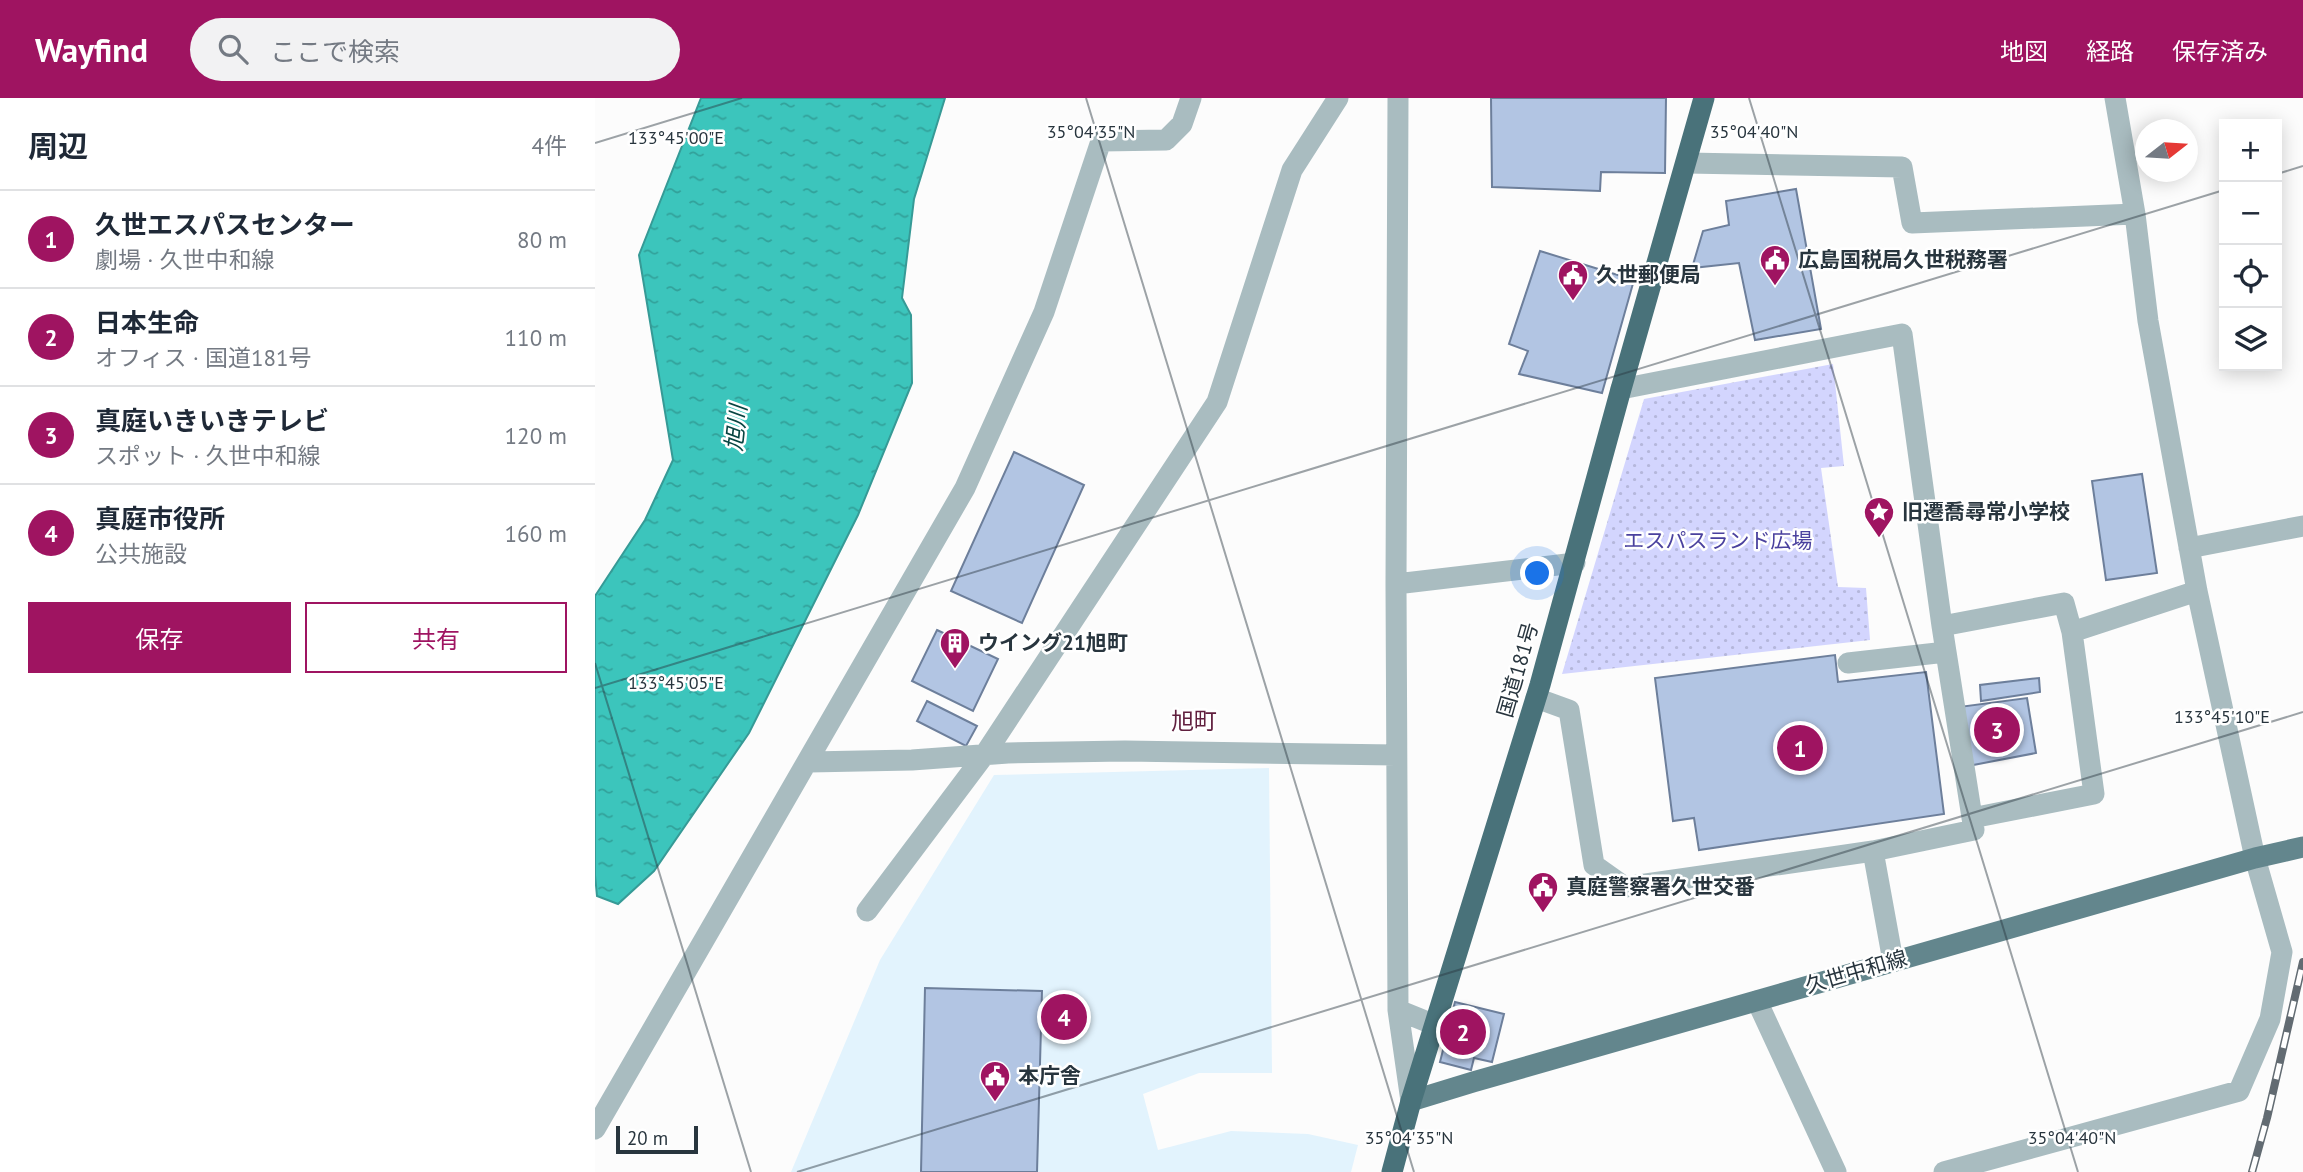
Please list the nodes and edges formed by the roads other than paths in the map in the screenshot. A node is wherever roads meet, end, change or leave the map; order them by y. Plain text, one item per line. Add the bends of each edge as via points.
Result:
1 (1191, 98) edge
2 (1338, 98) edge
3 (1398, 98) edge
4 (1704, 98) edge
5 (2115, 98) edge
6 (1687, 163) junction
7 (2135, 214) junction
8 (1621, 389) junction
9 (2303, 526) edge
10 (2189, 548) junction
11 (1575, 563) junction
12 (1396, 584) junction
13 (2197, 591) junction
14 (1942, 626) junction
15 (2072, 632) junction
16 (1946, 652) junction
17 (1848, 663) dead end
18 (1536, 698) junction
19 (985, 754) junction
20 (1396, 755) junction
21 (809, 762) junction
22 (1972, 818) junction
23 (2303, 847) edge
24 (1873, 851) junction
25 (2255, 858) junction
26 (867, 911) dead end
27 (1893, 961) junction
28 (1757, 1001) junction
29 (1398, 1010) junction
30 (1435, 1025) junction
31 (1411, 1101) junction
32 (595, 1129) edge
33 (1985, 1167) edge
34 (1392, 1172) edge
35 (1836, 1172) edge
36 (1944, 1172) edge

1 - 21 street via 1182,124 1166,141 1101,141 1044,312 965,488
2 - 19 street via 1292,170 1217,402
3 - 12 street
4 - 6 highway, 国道181号
5 - 7 street
6 - 7 street via 1902,167 1912,223
6 - 8 highway, 国道181号
7 - 10 street via 2148,321
8 - 11 highway, 国道181号
8 - 14 street via 1902,334
9 - 10 street
10 - 13 street
11 - 12 street
11 - 18 highway, 国道181号
12 - 20 street
13 - 15 street
13 - 25 street
14 - 15 street via 2064,603
14 - 16 street
15 - 22 street via 2094,794
16 - 17 street
16 - 22 street
18 - 24 street via 1569,710 1594,865 1625,887
18 - 30 highway, 国道181号
19 - 20 street
19 - 21 street
19 - 26 street
20 - 29 street
21 - 32 street
22 - 24 street via 1974,830
23 - 25 main road, 久世中和線
24 - 27 street
25 - 27 main road, 久世中和線
25 - 33 street via 2282,952 2270,1019 2239,1091
27 - 28 main road, 久世中和線
28 - 31 main road, 久世中和線
28 - 35 street
29 - 30 street
29 - 31 street
30 - 31 highway, 国道181号
31 - 34 highway, 国道181号
33 - 36 street

